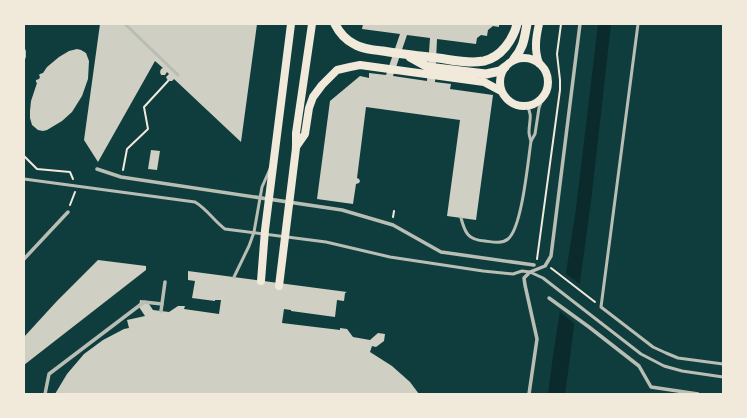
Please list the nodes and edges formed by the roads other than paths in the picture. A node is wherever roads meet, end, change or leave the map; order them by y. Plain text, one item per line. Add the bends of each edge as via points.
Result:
1 (125, 24) edge
2 (291, 24) edge
3 (312, 24) edge
4 (335, 24) edge
5 (517, 24) edge
6 (527, 24) edge
7 (538, 24) edge
8 (580, 24) edge
9 (638, 24) edge
10 (24, 50) edge
11 (405, 55) junction
12 (24, 57) edge
13 (514, 60) junction
14 (539, 62) junction
15 (504, 67) junction
16 (178, 74) dead end
17 (468, 76) junction
18 (501, 91) junction
19 (543, 97) junction
20 (527, 106) junction
21 (531, 141) junction
22 (296, 148) junction
23 (97, 169) dead end
24 (24, 179) edge
25 (266, 187) junction
26 (68, 212) road end
27 (461, 218) dead end
28 (24, 259) edge
29 (534, 266) road end
30 (530, 272) junction
31 (234, 277) dead end
32 (260, 281) dead end
33 (165, 282) dead end
34 (279, 286) dead end
35 (549, 298) dead end
36 (162, 304) junction
37 (161, 311) dead end
38 (723, 364) edge
39 (723, 377) edge
40 (45, 394) edge
41 (529, 394) edge
42 (698, 394) edge

1 - 16 lane
2 - 25 main road via 274,160
3 - 22 main road
4 - 11 main road via 342,35 353,44
5 - 11 main road via 510,42 503,50 484,61 470,62
6 - 13 main road via 523,46
7 - 14 main road via 536,56
8 - 30 street via 551,256 545,266
9 - 38 lane via 601,307 653,347 678,358
10 - 12 street
11 - 17 main road via 428,67
13 - 14 main road via 527,58
13 - 15 main road
14 - 19 main road via 548,79
15 - 17 main road via 500,71
15 - 18 main road via 500,79
17 - 18 main road
17 - 22 main road via 360,66 337,70 313,97 305,134
18 - 20 main road via 515,105
19 - 20 main road
19 - 21 lane via 535,134
20 - 21 lane via 531,115
21 - 27 lane via 522,203 512,235 502,243 476,240 467,234
22 - 34 main road
23 - 29 street via 121,177 342,210 393,225 441,252
24 - 30 lane via 195,202 225,229 326,242 390,257 483,271 513,274
25 - 31 lane via 254,232
25 - 32 main road
26 - 28 street
30 - 39 lane via 554,286 641,354 664,366
30 - 41 street via 524,278 537,339
33 - 36 street
35 - 42 street via 639,366 651,388
36 - 37 street
36 - 40 street via 144,302 49,374

